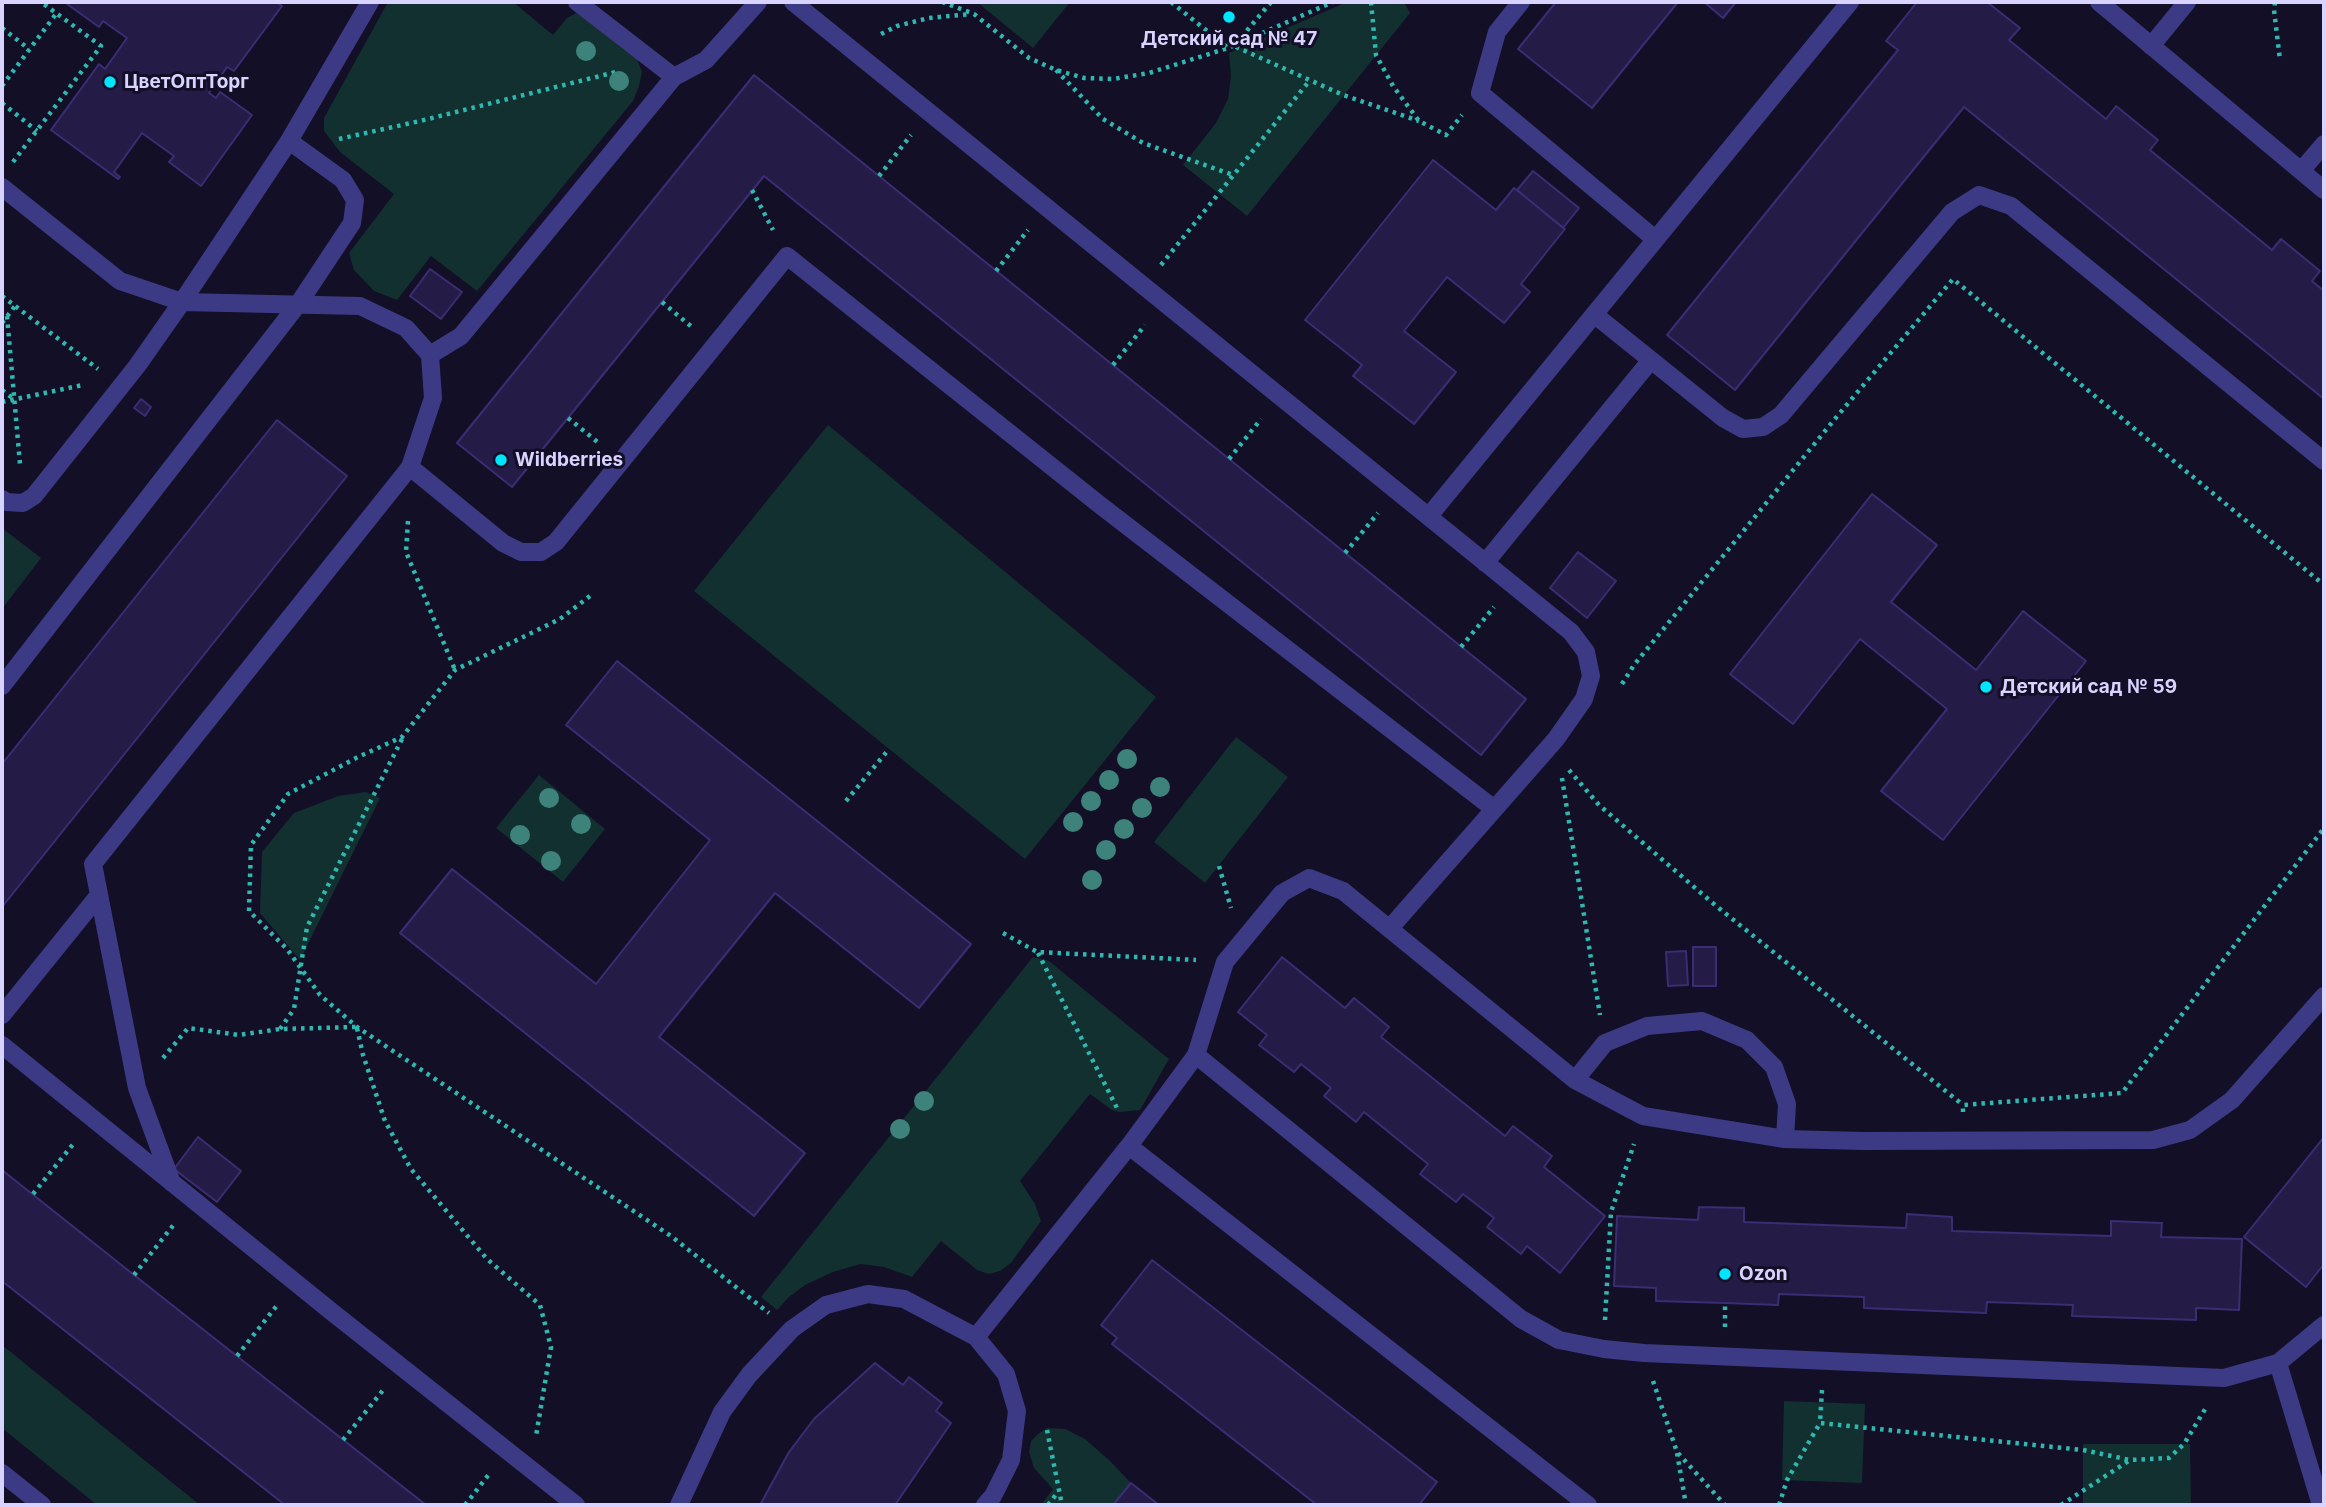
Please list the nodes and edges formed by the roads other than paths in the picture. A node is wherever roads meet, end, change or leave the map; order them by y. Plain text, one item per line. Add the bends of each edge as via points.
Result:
1 (577, 2) edge
2 (758, 2) edge
3 (793, 2) edge
4 (1521, 2) edge
5 (1850, 2) edge
6 (2099, 2) edge
7 (2187, 2) edge
8 (366, 3) edge
9 (2151, 46) junction
10 (674, 77) junction
11 (289, 141) junction
12 (2324, 144) edge
13 (2301, 171) junction
14 (2, 187) edge
15 (2324, 190) edge
16 (1655, 239) junction
17 (182, 302) junction
18 (299, 303) junction
19 (1595, 315) junction
20 (430, 355) junction
21 (1651, 360) junction
22 (2324, 461) edge
23 (410, 467) junction
24 (2, 499) edge
25 (1429, 516) junction
26 (1485, 563) junction
27 (2, 687) edge
28 (1493, 808) junction
29 (99, 895) junction
30 (1390, 928) junction
31 (2324, 996) edge
32 (2, 1016) edge
33 (2, 1045) edge
34 (1196, 1055) junction
35 (1575, 1080) junction
36 (1785, 1139) junction
37 (1129, 1146) junction
38 (172, 1183) junction
39 (2324, 1325) edge
40 (976, 1338) junction
41 (2278, 1363) junction
42 (2, 1473) edge
43 (42, 1505) edge
44 (576, 1505) edge
45 (679, 1505) edge
46 (985, 1505) edge
47 (1588, 1505) edge
48 (2321, 1505) edge

1 - 10 street
2 - 10 street via 706,60
3 - 25 street
4 - 16 street via 1497,32 1480,93
5 - 16 street
6 - 9 street
7 - 9 street
8 - 11 street
9 - 13 street
10 - 20 street via 461,337
11 - 17 street
11 - 18 street via 343,180 355,200 352,223
12 - 13 street
13 - 15 street
14 - 17 street via 120,281
16 - 19 street
17 - 18 street
17 - 24 street via 34,496 23,503
18 - 20 street via 360,306 405,328
18 - 27 street
19 - 21 street
19 - 25 street
20 - 23 street via 433,398
21 - 22 street via 1723,418 1744,429 1763,427 1781,415 1952,212 1979,195 2011,206
21 - 26 street
23 - 28 street via 503,543 521,552 541,552 556,542 787,256 1110,513
23 - 29 street via 93,863
25 - 26 street
26 - 28 street via 1571,632 1586,652 1591,676 1584,699 1556,739
28 - 30 street
29 - 32 street
29 - 38 street via 137,1088
30 - 34 street via 1343,891 1309,878 1282,893 1225,962
30 - 35 street
31 - 36 street via 2232,1100 2190,1130 2153,1140
33 - 38 street
34 - 37 street
34 - 41 street via 1521,1319 1559,1339 1644,1353 2224,1378
35 - 36 street via 1643,1116
35 - 36 street via 1605,1043 1647,1026 1702,1021 1747,1040 1774,1067 1787,1104
37 - 40 street
37 - 47 street
38 - 44 street
39 - 41 street
40 - 45 street via 904,1299 868,1294 826,1305 792,1329 749,1375 722,1412
40 - 46 street via 1006,1374 1017,1411 1011,1460
41 - 48 street
42 - 43 street

